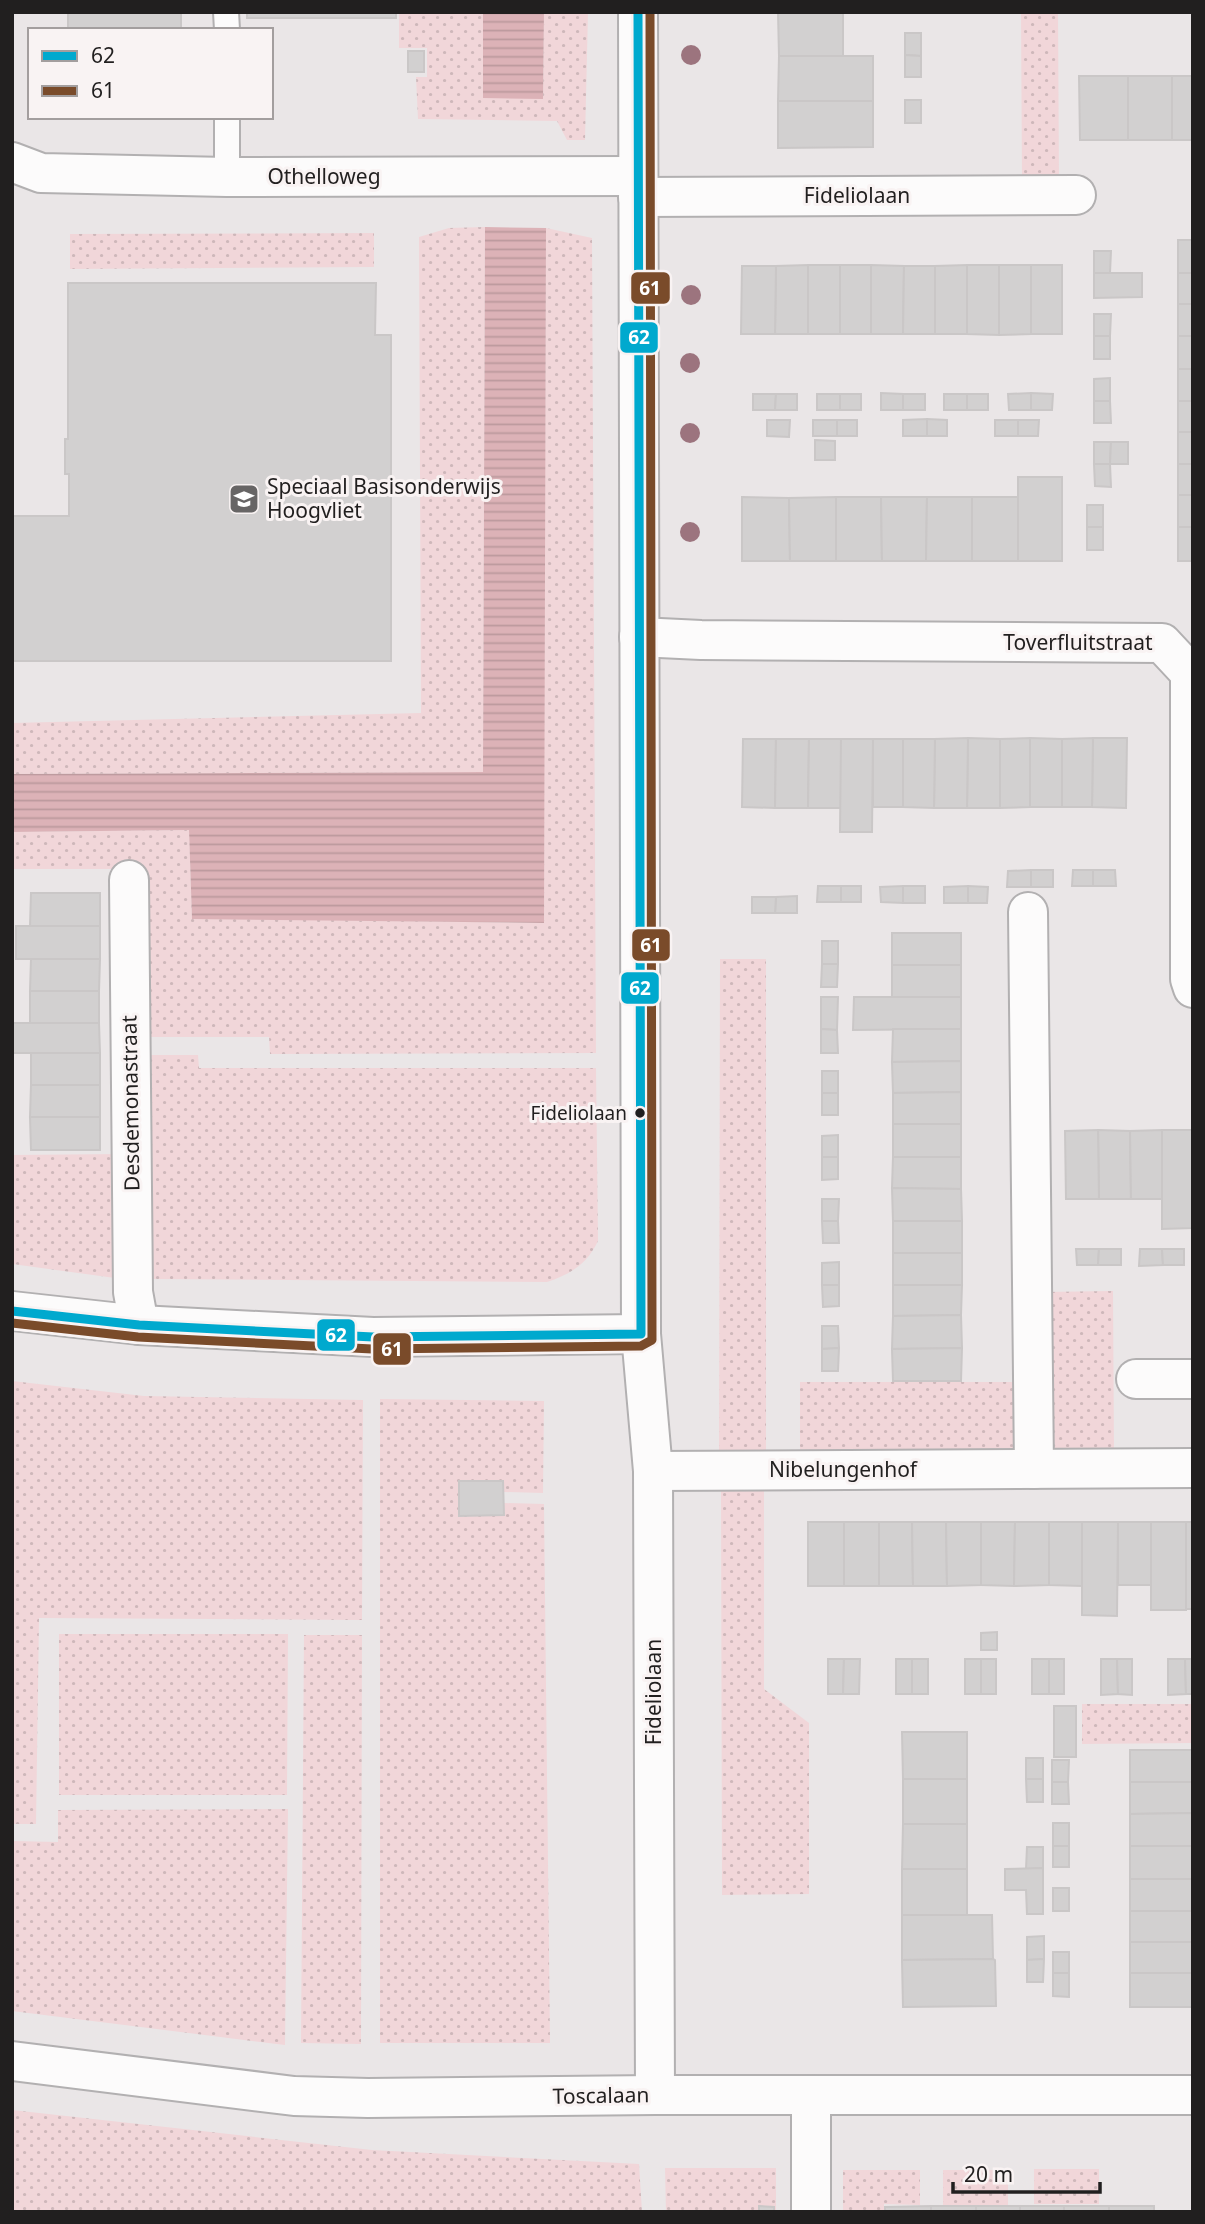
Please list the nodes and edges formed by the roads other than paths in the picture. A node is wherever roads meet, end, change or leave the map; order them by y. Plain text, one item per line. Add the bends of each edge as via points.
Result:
1 (638, 12) edge
2 (227, 119) edge
3 (12, 162) edge
4 (227, 177) junction
5 (638, 187) junction
6 (1076, 195) dead end
7 (639, 637) junction
8 (129, 880) dead end
9 (1028, 912) dead end
10 (1193, 988) edge
11 (12, 1311) edge
12 (139, 1325) junction
13 (641, 1334) junction
14 (1136, 1379) dead end
15 (1193, 1379) edge
16 (1193, 1468) edge
17 (1034, 1469) junction
18 (653, 1471) junction
19 (12, 2061) edge
20 (655, 2095) junction
21 (811, 2095) junction
22 (1193, 2095) edge
23 (811, 2212) edge

1 - 5 street, Fideliolaan
2 - 4 lane
3 - 4 street, Othelloweg via 41,173
4 - 5 street, Othelloweg
5 - 6 street, Fideliolaan
5 - 7 street, Fideliolaan
7 - 10 street, Toverfluitstraat via 1162,643 1190,673 1189,979
7 - 13 street, Fideliolaan
8 - 12 street, Desdemonastraat via 133,1292
9 - 17 street
11 - 12 street
12 - 13 street via 373,1337
13 - 18 street, Fideliolaan
14 - 15 street
16 - 17 street, Nibelungenhof
17 - 18 street, Nibelungenhof
18 - 20 street, Fideliolaan
19 - 20 street, Toscalaan via 294,2096
20 - 21 street, Toscalaan
21 - 22 street, Toscalaan
21 - 23 street

